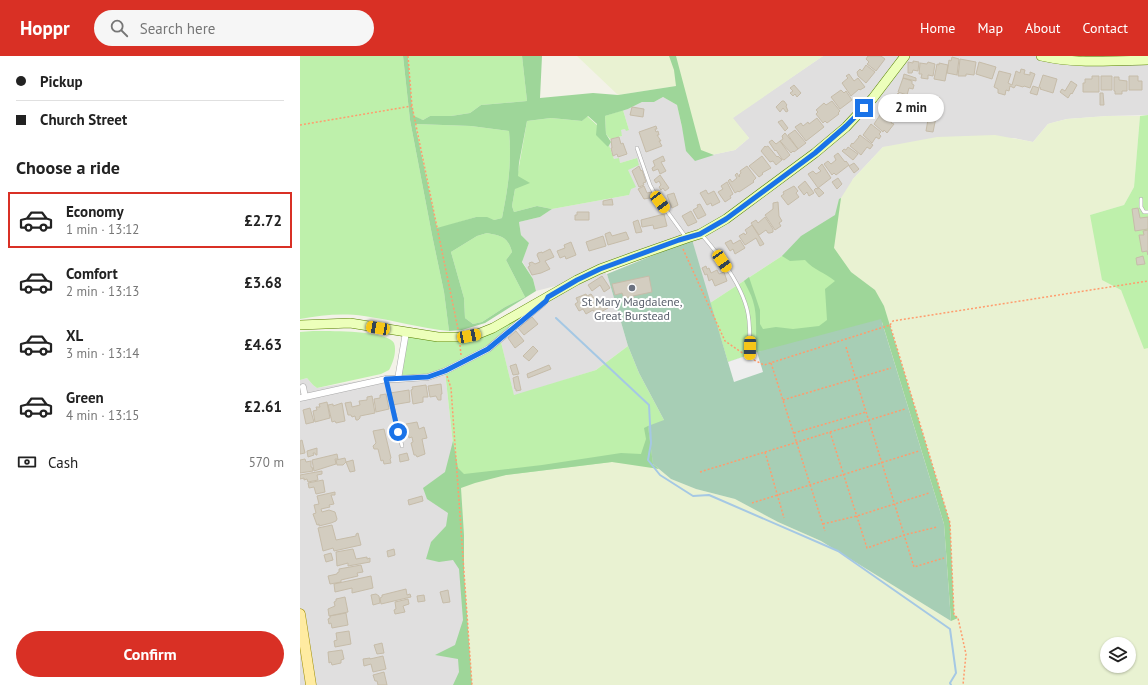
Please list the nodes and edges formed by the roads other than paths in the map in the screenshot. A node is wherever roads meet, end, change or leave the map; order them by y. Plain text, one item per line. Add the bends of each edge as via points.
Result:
1 (906, 56) edge
2 (1041, 56) edge
3 (1148, 60) edge
4 (637, 148) dead end
5 (1141, 199) dead end
6 (1148, 212) edge
7 (700, 234) junction
8 (683, 239) junction
9 (548, 297) junction
10 (300, 325) edge
11 (406, 332) junction
12 (750, 358) road end
13 (386, 379) junction
14 (398, 380) junction
15 (303, 387) dead end
16 (303, 398) edge
17 (402, 446) dead end
18 (300, 614) edge
19 (311, 685) edge

1 - 7 street via 873,98 815,153 726,219
2 - 3 street via 1094,62
4 - 8 lane via 650,185
5 - 6 lane via 1141,207 1144,212
7 - 8 street
7 - 12 lane via 738,285 747,309
8 - 9 street via 600,269
9 - 11 street via 478,334 438,337
9 - 14 street via 488,349 428,377
10 - 11 street via 350,323
11 - 14 street
13 - 14 street
13 - 16 street
13 - 17 lane
15 - 16 street
18 - 19 main road

